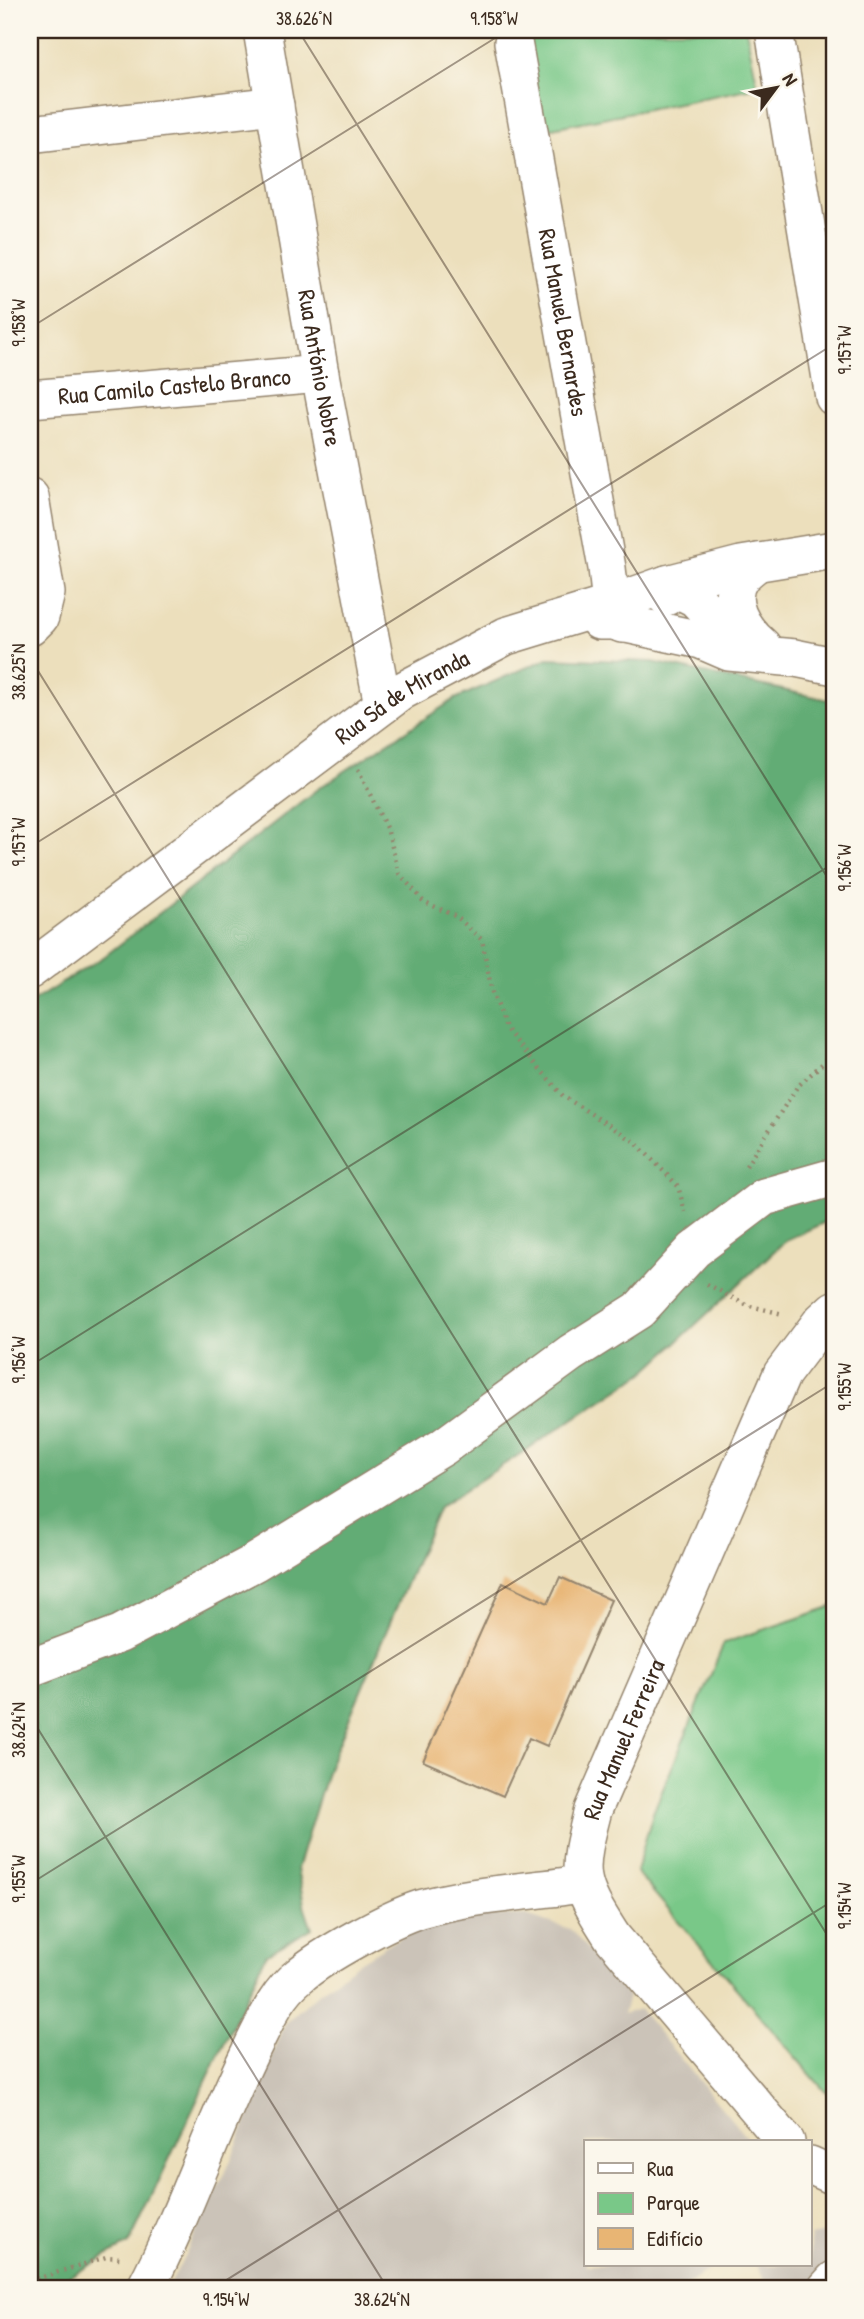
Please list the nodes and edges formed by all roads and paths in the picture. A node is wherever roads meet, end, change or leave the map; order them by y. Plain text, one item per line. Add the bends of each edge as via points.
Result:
1 (262, 30) edge
2 (609, 30) edge
3 (774, 30) edge
4 (513, 42) joint
5 (275, 105) junction
6 (30, 134) edge
7 (824, 274) edge
8 (320, 374) junction
9 (834, 397) edge
10 (30, 399) edge
11 (30, 497) edge
12 (834, 550) edge
13 (758, 562) junction
14 (667, 584) junction
15 (617, 614) junction
16 (30, 627) edge
17 (701, 640) junction
18 (780, 654) junction
19 (834, 666) edge
20 (383, 705) junction
21 (341, 737) junction
22 (30, 970) edge
23 (834, 1053) edge
24 (742, 1173) dead end
25 (834, 1181) edge
26 (685, 1259) junction
27 (828, 1316) edge
28 (30, 1668) edge
29 (582, 1884) junction
30 (784, 2140) edge
31 (812, 2166) edge
32 (834, 2176) edge
33 (153, 2274) edge
34 (834, 2280) edge
35 (30, 2281) edge
36 (826, 2289) edge

1 - 5 street, Rua António Nobre
2 - 4 path
3 - 7 street
4 - 15 street, Rua Manuel Bernardes
5 - 6 street
5 - 8 street, Rua António Nobre
7 - 9 street
8 - 10 street, Rua Camilo Castelo Branco
8 - 20 street, Rua António Nobre
11 - 16 street via 46,593 40,617
12 - 13 street
13 - 14 street
13 - 18 street via 734,589 738,618 749,634
14 - 15 street
14 - 17 street via 669,617
14 - 18 street via 695,598 722,627
15 - 17 street
15 - 20 street, Rua Sá de Miranda via 557,620 506,636
17 - 18 street via 729,652
18 - 19 street
20 - 21 street, Rua Sá de Miranda
21 - 22 street, Rua Sá de Miranda
21 - 26 path via 388,832 399,873 423,901 457,917 482,940 505,1028 563,1096 634,1141 678,1186
23 - 24 path via 797,1087
25 - 26 street via 827,1179 764,1197
26 - 27 path via 746,1305
26 - 28 street via 639,1310 571,1353 443,1447 254,1563 120,1634
27 - 29 street, Rua Manuel Ferreira via 782,1374 593,1810 581,1856
29 - 30 street, Rua Manuel Ferreira via 613,1938
29 - 33 street via 473,1897 418,1910 297,1976 271,2011 234,2083
31 - 32 street
33 - 35 path via 106,2257
34 - 36 street

